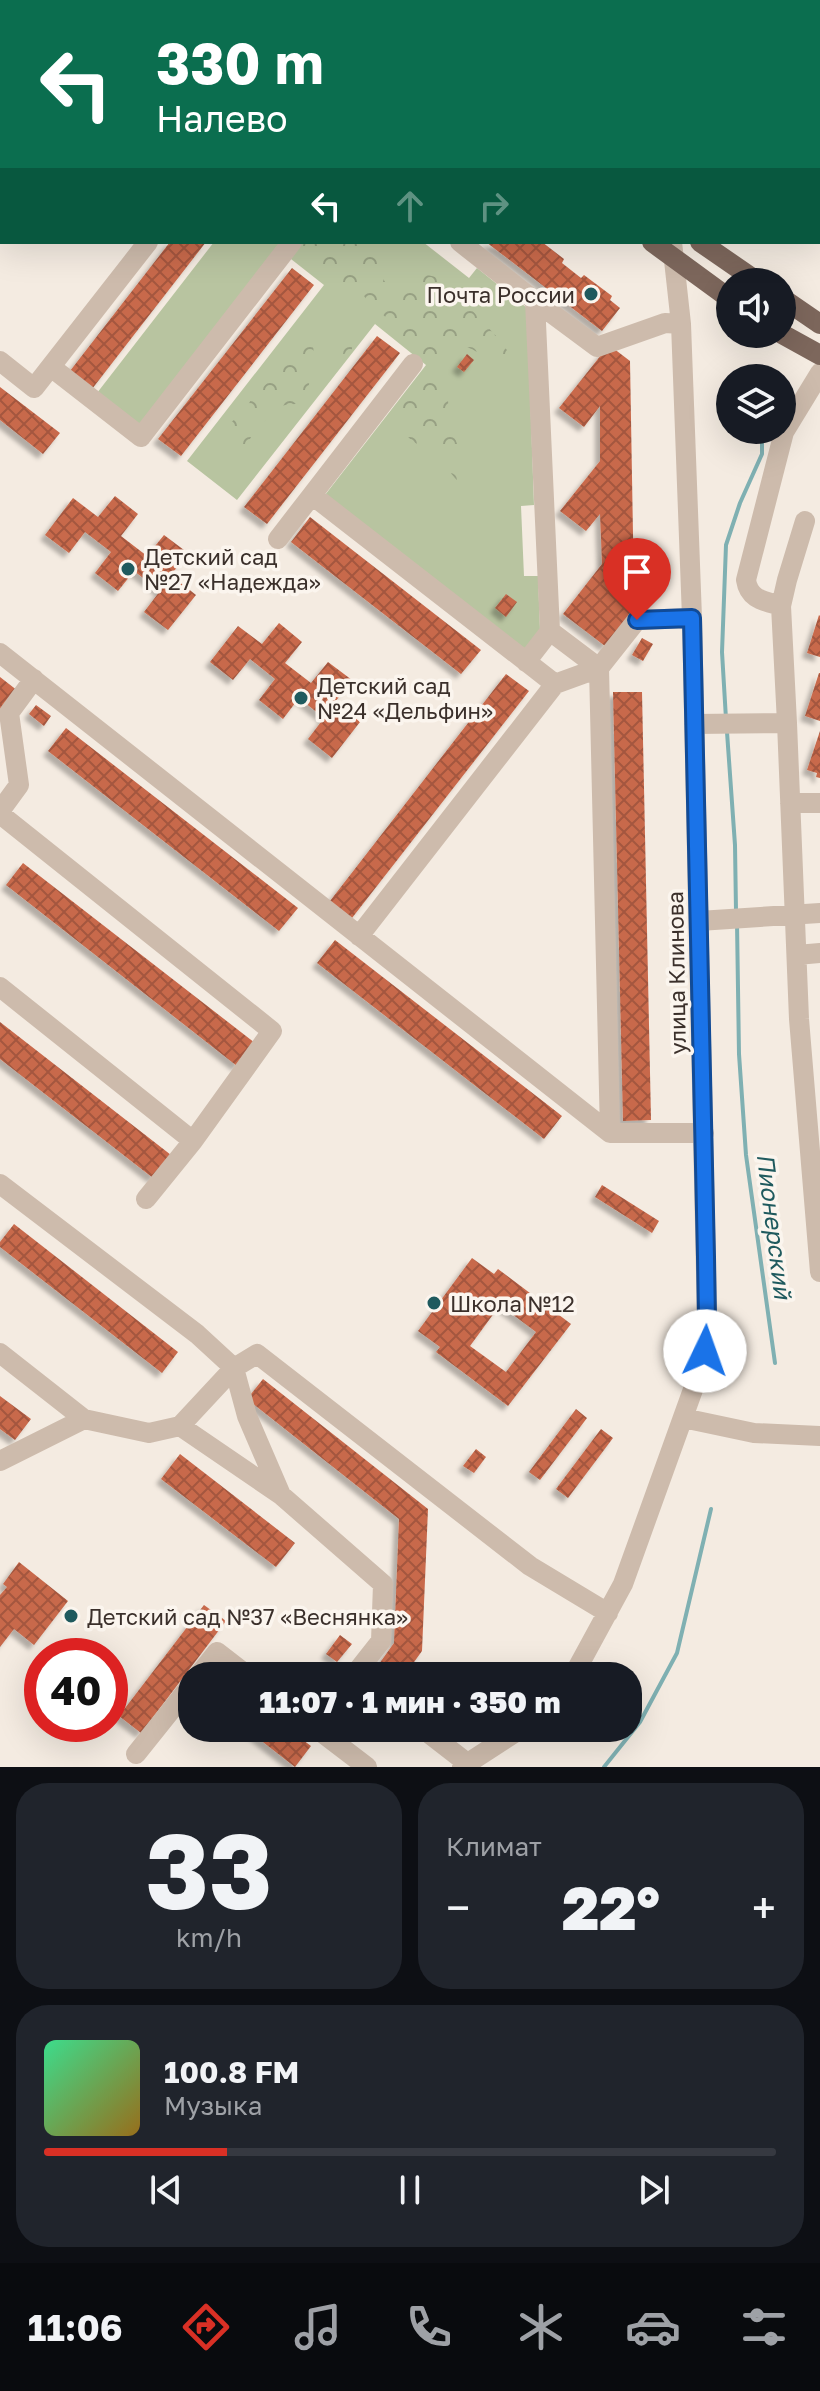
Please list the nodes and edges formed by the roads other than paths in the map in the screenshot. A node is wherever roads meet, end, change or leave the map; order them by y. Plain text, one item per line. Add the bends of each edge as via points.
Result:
1 (146, 244) edge
2 (290, 244) edge
3 (463, 244) edge
4 (703, 244) edge
5 (673, 250) edge
6 (738, 268) edge
7 (716, 287) edge
8 (535, 301) junction
9 (796, 308) edge
10 (681, 324) junction
11 (820, 324) edge
12 (796, 342) edge
13 (820, 355) edge
14 (0, 361) edge
15 (413, 364) dead end
16 (51, 367) junction
17 (820, 373) edge
18 (312, 495) junction
19 (805, 521) dead end
20 (278, 539) dead end
21 (781, 606) junction
22 (692, 618) junction
23 (550, 631) junction
24 (0, 653) edge
25 (526, 662) junction
26 (599, 668) junction
27 (34, 679) junction
28 (555, 684) junction
29 (787, 723) junction
30 (694, 724) junction
31 (790, 803) junction
32 (820, 803) edge
33 (0, 812) edge
34 (820, 913) edge
35 (795, 914) junction
36 (699, 921) junction
37 (359, 936) junction
38 (820, 953) edge
39 (797, 955) junction
40 (0, 987) edge
41 (610, 1133) junction
42 (704, 1133) junction
43 (193, 1141) junction
44 (816, 1175) edge
45 (0, 1184) edge
46 (146, 1199) dead end
47 (820, 1272) edge
48 (0, 1353) edge
49 (234, 1368) junction
50 (683, 1418) junction
51 (84, 1419) junction
52 (180, 1426) junction
53 (820, 1436) edge
54 (0, 1461) edge
55 (281, 1495) junction
56 (608, 1613) junction
57 (209, 1662) edge
58 (230, 1662) edge
59 (364, 1662) edge
60 (581, 1662) edge
61 (178, 1702) edge
62 (334, 1742) edge
63 (438, 1742) edge
64 (500, 1742) edge
65 (136, 1754) dead end
66 (464, 1765) edge
67 (367, 1767) edge

1 - 16 street
2 - 16 street via 141,437
3 - 8 street
4 - 6 main road
5 - 7 main road
5 - 10 street, улица Клинова
8 - 10 street via 597,347 665,323
8 - 23 street
9 - 11 main road
10 - 22 street, улица Клинова
12 - 13 main road
14 - 16 street via 34,388
15 - 18 street
17 - 21 street via 784,432 746,580 758,600
18 - 20 street
18 - 25 street
19 - 21 street
21 - 29 street
22 - 26 street via 637,620
22 - 30 street, улица Клинова
23 - 25 street
23 - 26 street
24 - 27 street
25 - 28 street
26 - 28 street
26 - 41 street
27 - 33 street via 9,713 19,785
27 - 37 street
28 - 37 street
29 - 30 street
29 - 31 street
30 - 36 street, улица Клинова
31 - 32 street
31 - 35 street
33 - 43 street via 272,1031
34 - 35 street
35 - 36 street
35 - 39 street
36 - 42 street, улица Клинова
37 - 41 street
38 - 39 street
39 - 44 street
40 - 43 street
41 - 42 street
42 - 50 street, улица Клинова via 705,1351
43 - 46 street
44 - 47 street
45 - 49 street
48 - 51 street
49 - 52 street
49 - 55 street via 247,1416
49 - 56 street via 257,1354 530,1566
50 - 53 street via 754,1433
50 - 56 street, улица Клинова
51 - 52 street via 149,1433
51 - 54 street
52 - 55 street
55 - 59 street via 383,1584 381,1641
56 - 60 street, улица Клинова
57 - 58 street via 217,1652
61 - 65 street
62 - 67 street
63 - 66 street
64 - 66 street

